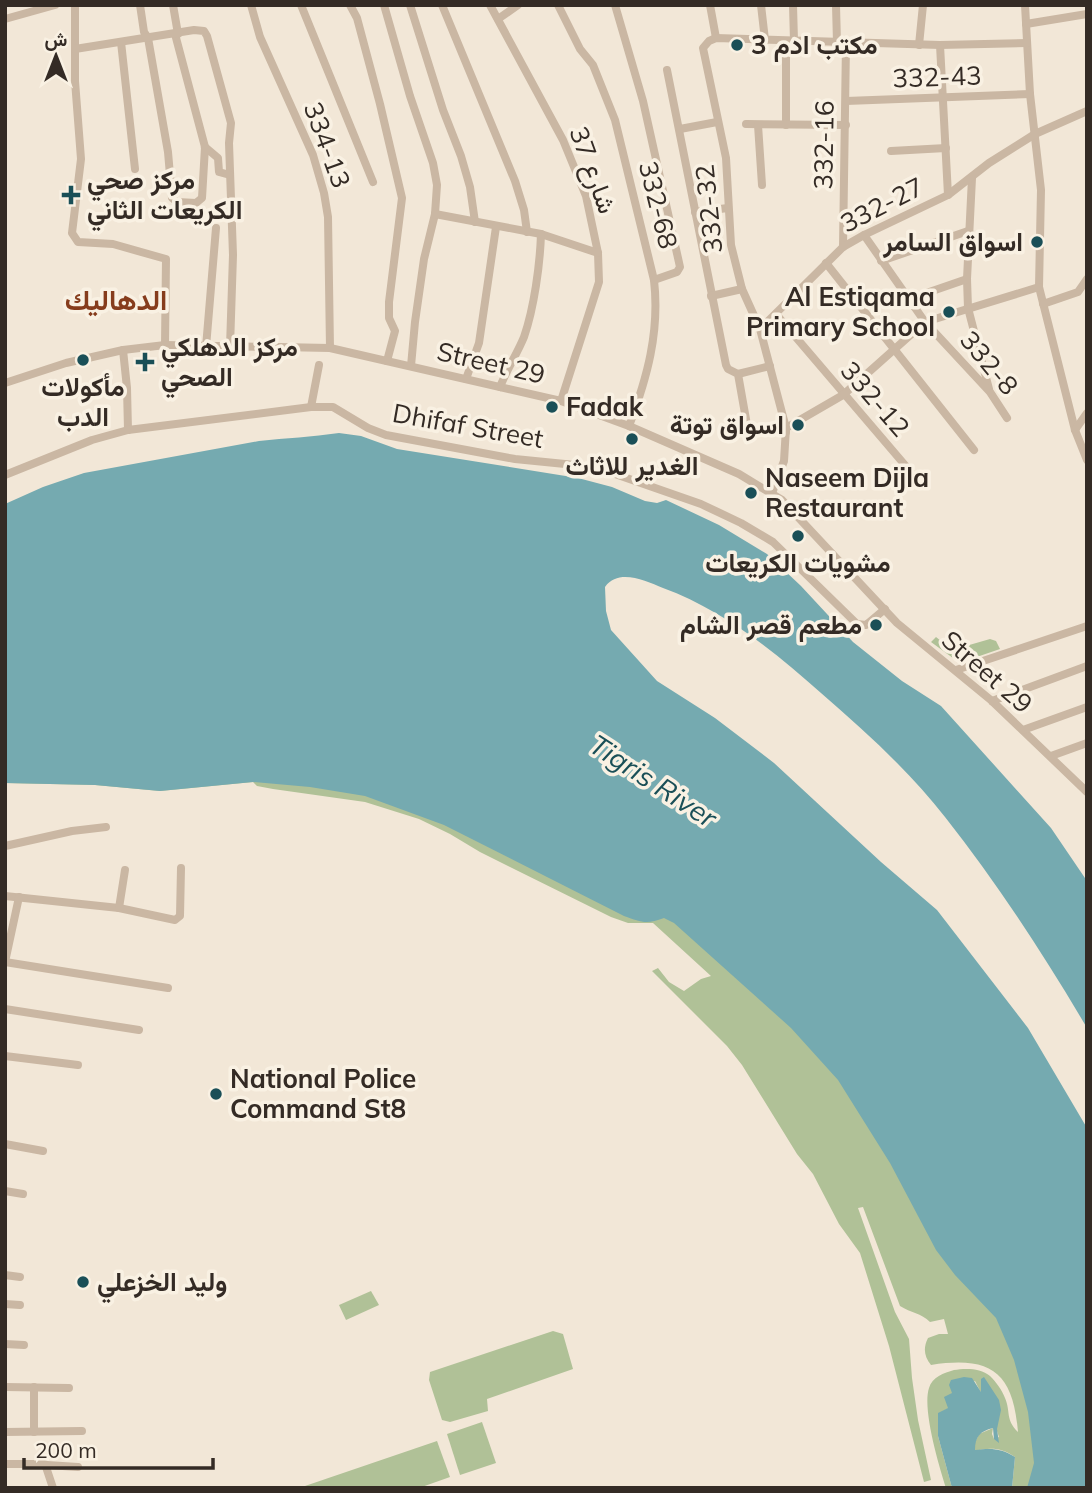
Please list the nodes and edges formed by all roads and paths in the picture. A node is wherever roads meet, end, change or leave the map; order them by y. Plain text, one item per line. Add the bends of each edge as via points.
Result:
1 (55, 5) edge
2 (75, 5) edge
3 (140, 5) edge
4 (173, 5) edge
5 (251, 5) edge
6 (301, 5) edge
7 (350, 5) edge
8 (384, 5) edge
9 (410, 5) edge
10 (442, 5) edge
11 (490, 5) edge
12 (518, 5) edge
13 (558, 5) edge
14 (615, 5) edge
15 (710, 5) edge
16 (761, 5) edge
17 (793, 5) edge
18 (836, 5) edge
19 (923, 5) edge
20 (1025, 5) edge
21 (1087, 13) edge
22 (5, 19) edge
23 (498, 19) junction
24 (1026, 23) junction
25 (177, 34) junction
26 (148, 38) junction
27 (712, 40) junction
28 (765, 40) junction
29 (790, 41) junction
30 (121, 42) junction
31 (836, 43) junction
32 (846, 43) junction
33 (1027, 43) junction
34 (919, 45) junction
35 (940, 45) junction
36 (75, 49) junction
37 (667, 70) dead end
38 (1030, 94) junction
39 (943, 99) junction
40 (846, 101) junction
41 (1087, 111) edge
42 (717, 122) junction
43 (746, 124) dead end
44 (758, 125) junction
45 (786, 125) junction
46 (846, 125) junction
47 (680, 129) junction
48 (1035, 134) junction
49 (205, 147) junction
50 (946, 148) junction
51 (891, 151) dead end
52 (135, 169) dead end
53 (230, 175) junction
54 (972, 178) junction
55 (373, 182) dead end
56 (762, 185) dead end
57 (948, 195) junction
58 (728, 208) junction
59 (695, 212) junction
60 (435, 214) junction
61 (475, 222) junction
62 (496, 227) junction
63 (216, 228) dead end
64 (968, 231) junction
65 (527, 232) junction
66 (541, 234) junction
67 (864, 235) junction
68 (843, 247) junction
69 (598, 253) junction
70 (881, 261) junction
71 (826, 263) junction
72 (967, 279) junction
73 (1087, 279) edge
74 (654, 281) junction
75 (1039, 287) junction
76 (741, 289) junction
77 (711, 296) junction
78 (909, 299) junction
79 (1043, 304) junction
80 (968, 308) junction
81 (776, 314) junction
82 (925, 322) junction
83 (760, 329) junction
84 (165, 345) junction
85 (206, 347) junction
86 (230, 347) junction
87 (330, 348) junction
88 (123, 350) junction
89 (894, 351) junction
90 (387, 361) junction
91 (319, 365) dead end
92 (411, 366) junction
93 (770, 366) junction
94 (738, 374) junction
95 (466, 379) junction
96 (5, 383) edge
97 (500, 387) junction
98 (990, 392) junction
99 (843, 395) junction
100 (561, 401) junction
101 (311, 407) junction
102 (1087, 413) edge
103 (1007, 418) dead end
104 (629, 426) junction
105 (128, 430) junction
106 (786, 430) junction
107 (1075, 430) junction
108 (974, 450) dead end
109 (1086, 455) edge
110 (5, 475) edge
111 (916, 478) dead end
112 (772, 493) junction
113 (885, 609) junction
114 (1087, 626) edge
115 (1087, 666) edge
116 (956, 670) junction
117 (992, 701) junction
118 (1087, 706) edge
119 (1023, 730) junction
120 (1087, 743) edge
121 (1051, 756) junction
122 (1082, 781) edge
123 (1087, 792) edge
124 (106, 827) dead end
125 (5, 846) edge
126 (181, 868) dead end
127 (125, 870) dead end
128 (5, 896) edge
129 (19, 897) junction
130 (119, 908) junction
131 (5, 962) edge
132 (168, 988) dead end
133 (5, 1009) edge
134 (138, 1030) dead end
135 (5, 1056) edge
136 (78, 1065) dead end
137 (5, 1144) edge
138 (43, 1151) dead end
139 (5, 1191) edge
140 (23, 1194) dead end
141 (5, 1275) edge
142 (20, 1277) dead end
143 (5, 1304) edge
144 (20, 1305) dead end
145 (5, 1344) edge
146 (24, 1345) dead end
147 (5, 1387) edge
148 (34, 1387) junction
149 (69, 1388) dead end
150 (82, 1431) dead end
151 (5, 1432) edge
152 (34, 1432) junction
153 (5, 1464) edge
154 (47, 1465) junction
155 (78, 1466) dead end
156 (53, 1488) edge

1 - 22 street
2 - 36 street
3 - 26 street
4 - 25 street
5 - 87 street, 334-13 via 260,37 313,155 324,193
6 - 55 street
7 - 90 street via 402,198 389,302 395,331
8 - 60 street via 433,163
9 - 61 street via 461,156
10 - 65 street via 515,181
11 - 23 street, شارع 37
12 - 23 street
13 - 74 street, 332-68 via 593,65 615,120
14 - 74 street via 646,114 680,267
15 - 27 street
16 - 28 street
17 - 29 street
18 - 31 street
19 - 34 street
20 - 24 street
21 - 24 street
23 - 69 street, شارع 37 via 563,140 586,196
24 - 33 street
25 - 26 street
25 - 49 street
25 - 53 street via 194,30 207,36 231,122
26 - 30 street
26 - 49 street via 174,201 201,201
27 - 28 street
27 - 42 street, 332-32 via 703,48
28 - 29 street
29 - 31 street
29 - 45 street
30 - 36 street
30 - 52 street
31 - 32 street
32 - 34 street
32 - 40 street, 332-16
33 - 35 street
33 - 38 street
34 - 35 street
35 - 39 street
36 - 84 street via 81,159 72,233 78,242 113,244 166,258
37 - 47 street
38 - 39 street, 332-43
38 - 48 street
39 - 40 street, 332-43
39 - 50 street
40 - 46 street, 332-16
41 - 48 street, 332-27
42 - 47 street
42 - 58 street, 332-32 via 726,159
43 - 44 street
44 - 45 street
44 - 56 street
45 - 46 street
46 - 68 street, 332-16
47 - 59 street
48 - 54 street, 332-27
48 - 75 street via 1041,190
49 - 53 street via 218,158 219,172
50 - 51 street
50 - 57 street
53 - 86 street
54 - 57 street, 332-27
54 - 64 street
57 - 67 street, 332-27
58 - 59 street
58 - 76 street, 332-32
59 - 77 street
60 - 61 street
60 - 92 street via 424,259
61 - 62 street
62 - 65 street
62 - 95 street via 479,343
63 - 85 street
64 - 70 street
64 - 72 street
65 - 66 street
66 - 69 street
66 - 97 street via 539,269 524,337
67 - 68 street, 332-27
67 - 70 street, 332-8
68 - 71 street, 332-27
69 - 100 street, شارع 37 via 599,282
70 - 78 street, 332-8
71 - 81 street, 332-27
71 - 89 street
72 - 78 street
72 - 80 street
73 - 79 street via 1078,292
74 - 104 street, 332-68 via 654,342 647,378
75 - 79 street
75 - 80 street
76 - 77 street
76 - 83 street, 332-32
77 - 94 street via 726,365
78 - 82 street, 332-8
79 - 107 street
80 - 82 street
80 - 98 street
81 - 83 street, 332-27
81 - 99 street, 332-12
82 - 89 street
82 - 98 street, 332-8
83 - 93 street, 332-32
84 - 85 street, Street 29
84 - 88 street, Street 29
85 - 86 street, Street 29
86 - 87 street, Street 29
87 - 90 street, Street 29
88 - 96 street, Street 29
88 - 105 street
89 - 99 street
89 - 108 street
90 - 92 street, Street 29
91 - 101 street
92 - 95 street, Street 29
93 - 94 street
93 - 106 street, 332-32
94 - 106 street via 747,425
95 - 97 street, Street 29
97 - 100 street, Street 29
98 - 103 street, 332-8
99 - 106 street
99 - 111 street, 332-12
100 - 104 street, Street 29
101 - 105 street, Dhifaf Street
101 - 113 street, Dhifaf Street via 333,407 386,435 600,469 701,504 773,542 857,624 866,625
102 - 107 street
104 - 112 street, Street 29 via 740,474
105 - 110 street, Dhifaf Street
106 - 112 street, 332-32 via 783,461
107 - 109 street
112 - 113 street, Street 29
113 - 116 street, Street 29
114 - 116 street
115 - 117 street
116 - 117 street, Street 29
117 - 119 street, Street 29
118 - 119 street
119 - 121 street, Street 29
120 - 121 street
121 - 122 street, Street 29
122 - 123 street, Street 29
124 - 125 street
126 - 130 street via 178,919
127 - 130 street
128 - 129 street
129 - 130 street
129 - 131 street
131 - 132 street
133 - 134 street
135 - 136 street
137 - 138 street
139 - 140 street
141 - 142 street
143 - 144 street
145 - 146 street
147 - 148 street
148 - 149 street
148 - 152 street
150 - 152 street
151 - 152 street
153 - 154 street
154 - 155 street
154 - 156 street

